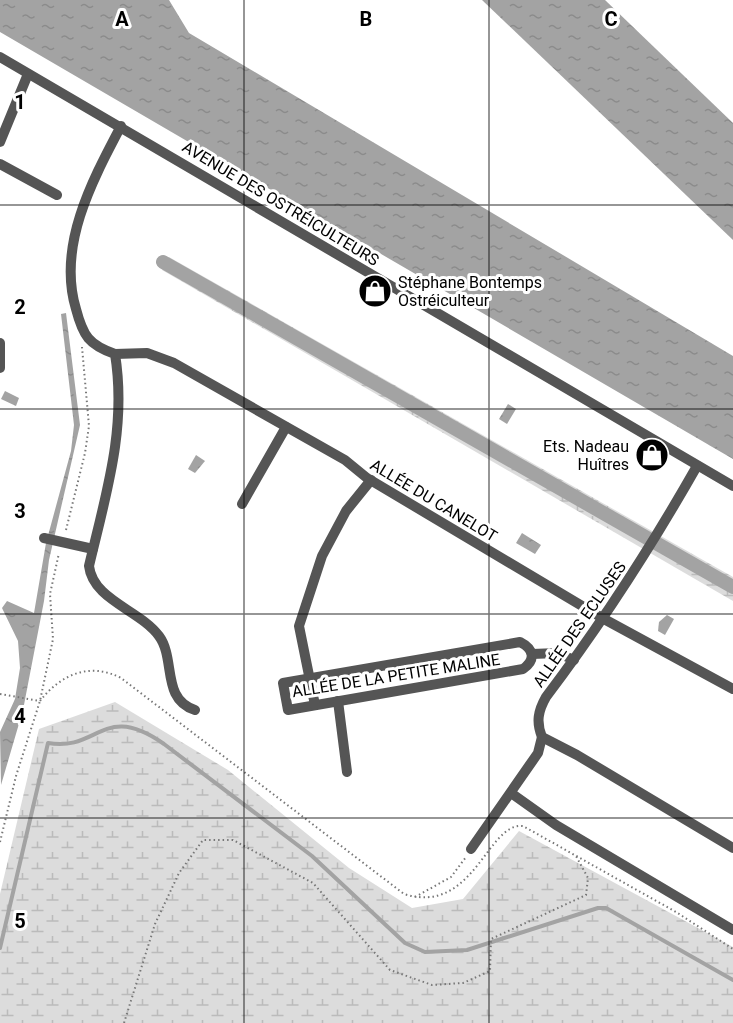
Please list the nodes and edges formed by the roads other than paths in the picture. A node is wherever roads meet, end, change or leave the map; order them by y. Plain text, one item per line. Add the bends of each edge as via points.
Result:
1 (0, 57) edge
2 (28, 74) junction
3 (121, 126) junction
4 (0, 142) edge
5 (0, 164) edge
6 (57, 195) dead end
7 (0, 343) edge
8 (116, 354) junction
9 (0, 368) edge
10 (286, 428) junction
11 (698, 466) junction
12 (371, 480) junction
13 (733, 486) edge
14 (242, 504) dead end
15 (44, 538) dead end
16 (93, 549) junction
17 (604, 619) junction
18 (532, 654) junction
19 (574, 660) junction
20 (309, 678) junction
21 (733, 689) edge
22 (338, 701) junction
23 (315, 705) junction
24 (195, 710) dead end
25 (542, 737) junction
26 (347, 772) dead end
27 (512, 793) junction
28 (733, 848) edge
29 (471, 849) road end
30 (733, 930) edge

1 - 2 street, AVENUE DES OSTRÉICULTEURS
2 - 3 street, AVENUE DES OSTRÉICULTEURS
2 - 4 street
3 - 8 street via 84,203 70,264 82,331 97,348
3 - 11 street, AVENUE DES OSTRÉICULTEURS
5 - 6 street
7 - 9 street
8 - 10 street, ALLÉE DU CANELOT via 147,353 174,363
8 - 16 street via 121,387 117,446
10 - 12 street, ALLÉE DU CANELOT via 345,460
10 - 14 street
11 - 13 street, AVENUE DES OSTRÉICULTEURS
11 - 17 street, ALLÉE DES ECLUSES
12 - 17 street, ALLÉE DU CANELOT
12 - 20 street via 346,511 322,556 300,626
15 - 16 street
16 - 24 street via 91,578 165,644 174,692
17 - 19 street, ALLÉE DES ECLUSES
17 - 21 street, ALLÉE DU CANELOT
18 - 19 street, ALLÉE DE LA PETITE MALINE via 558,654
18 - 20 street, ALLÉE DE LA PETITE MALINE via 520,642
18 - 22 street, ALLÉE DE LA PETITE MALINE via 531,662 523,669
19 - 25 street, ALLÉE DES ECLUSES via 540,707 537,722
20 - 23 street
20 - 23 street, ALLÉE DE LA PETITE MALINE via 283,683 285,698 288,710
22 - 23 street, ALLÉE DE LA PETITE MALINE
22 - 26 street
25 - 27 street via 538,753
25 - 28 street
27 - 29 street
27 - 30 street via 556,825

